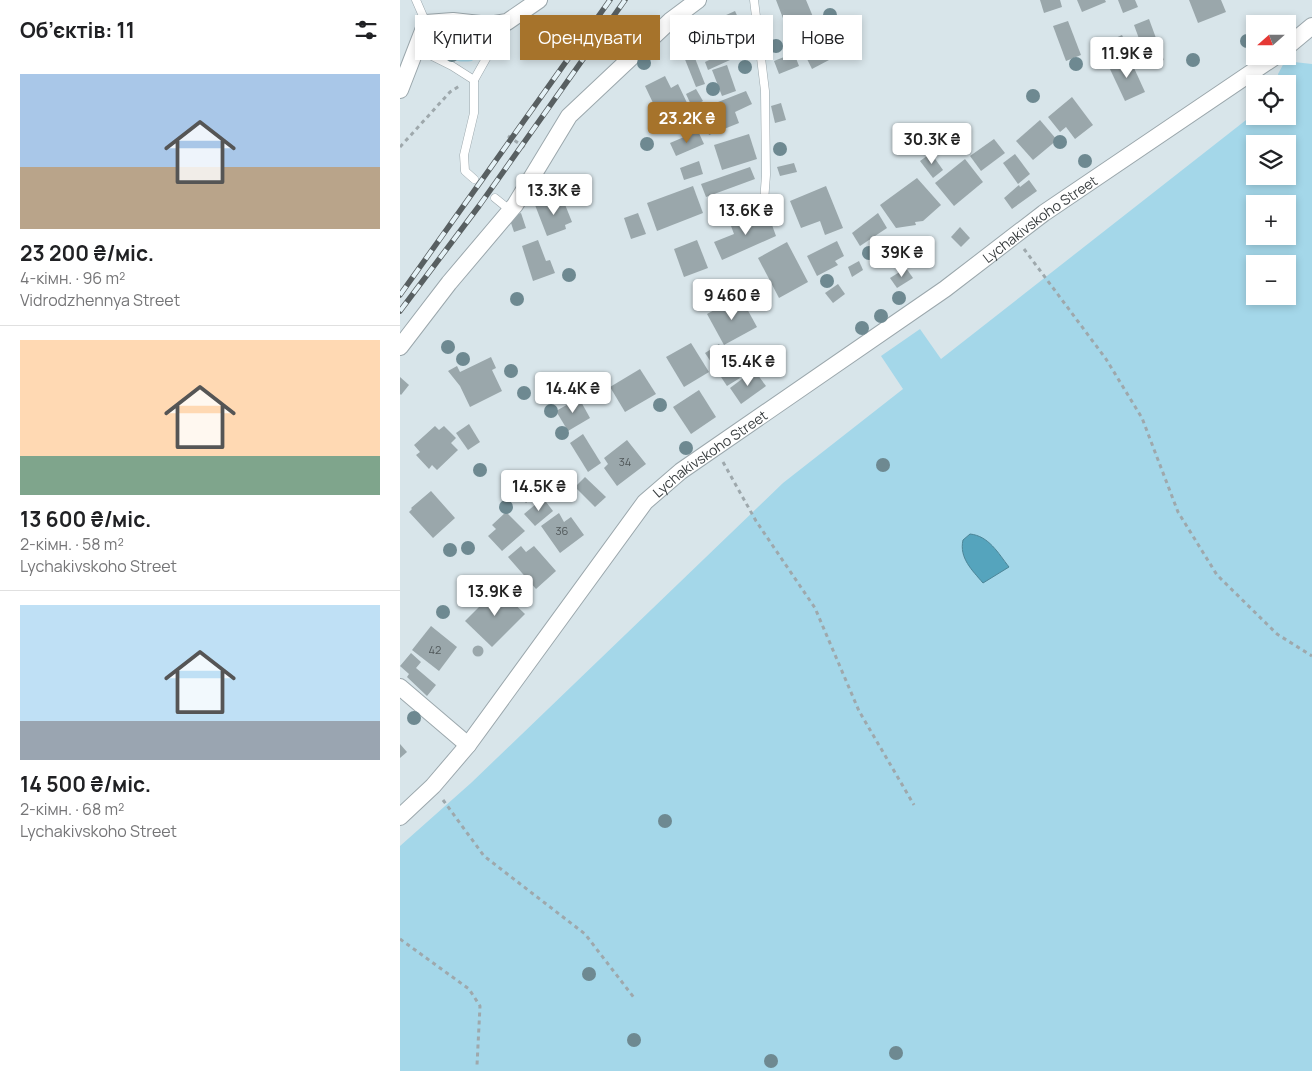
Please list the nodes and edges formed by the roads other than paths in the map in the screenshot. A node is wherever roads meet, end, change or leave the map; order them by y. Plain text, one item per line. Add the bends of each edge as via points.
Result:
1 (416, 0) edge
2 (698, 0) edge
3 (754, 0) edge
4 (532, 2) edge
5 (423, 15) edge
6 (510, 20) edge
7 (1310, 29) edge
8 (1296, 40) edge
9 (415, 51) edge
10 (440, 60) edge
11 (485, 60) edge
12 (1263, 65) edge
13 (474, 80) junction
14 (400, 90) edge
15 (474, 179) dead end
16 (495, 198) dead end
17 (764, 202) dead end
18 (511, 211) junction
19 (400, 347) edge
20 (400, 687) edge
21 (468, 745) junction
22 (400, 817) edge

1 - 5 lane
2 - 18 street via 663,28 569,116
3 - 17 lane via 765,90
4 - 6 street
7 - 8 street
9 - 14 street
10 - 13 lane
11 - 13 lane
12 - 21 street, Lychakivskoho Street via 1052,207 945,289 681,471 645,502
13 - 15 lane via 474,113 464,155 465,171
16 - 18 lane
18 - 19 street via 449,283
20 - 21 street
21 - 22 street, Lychakivskoho Street via 433,786

